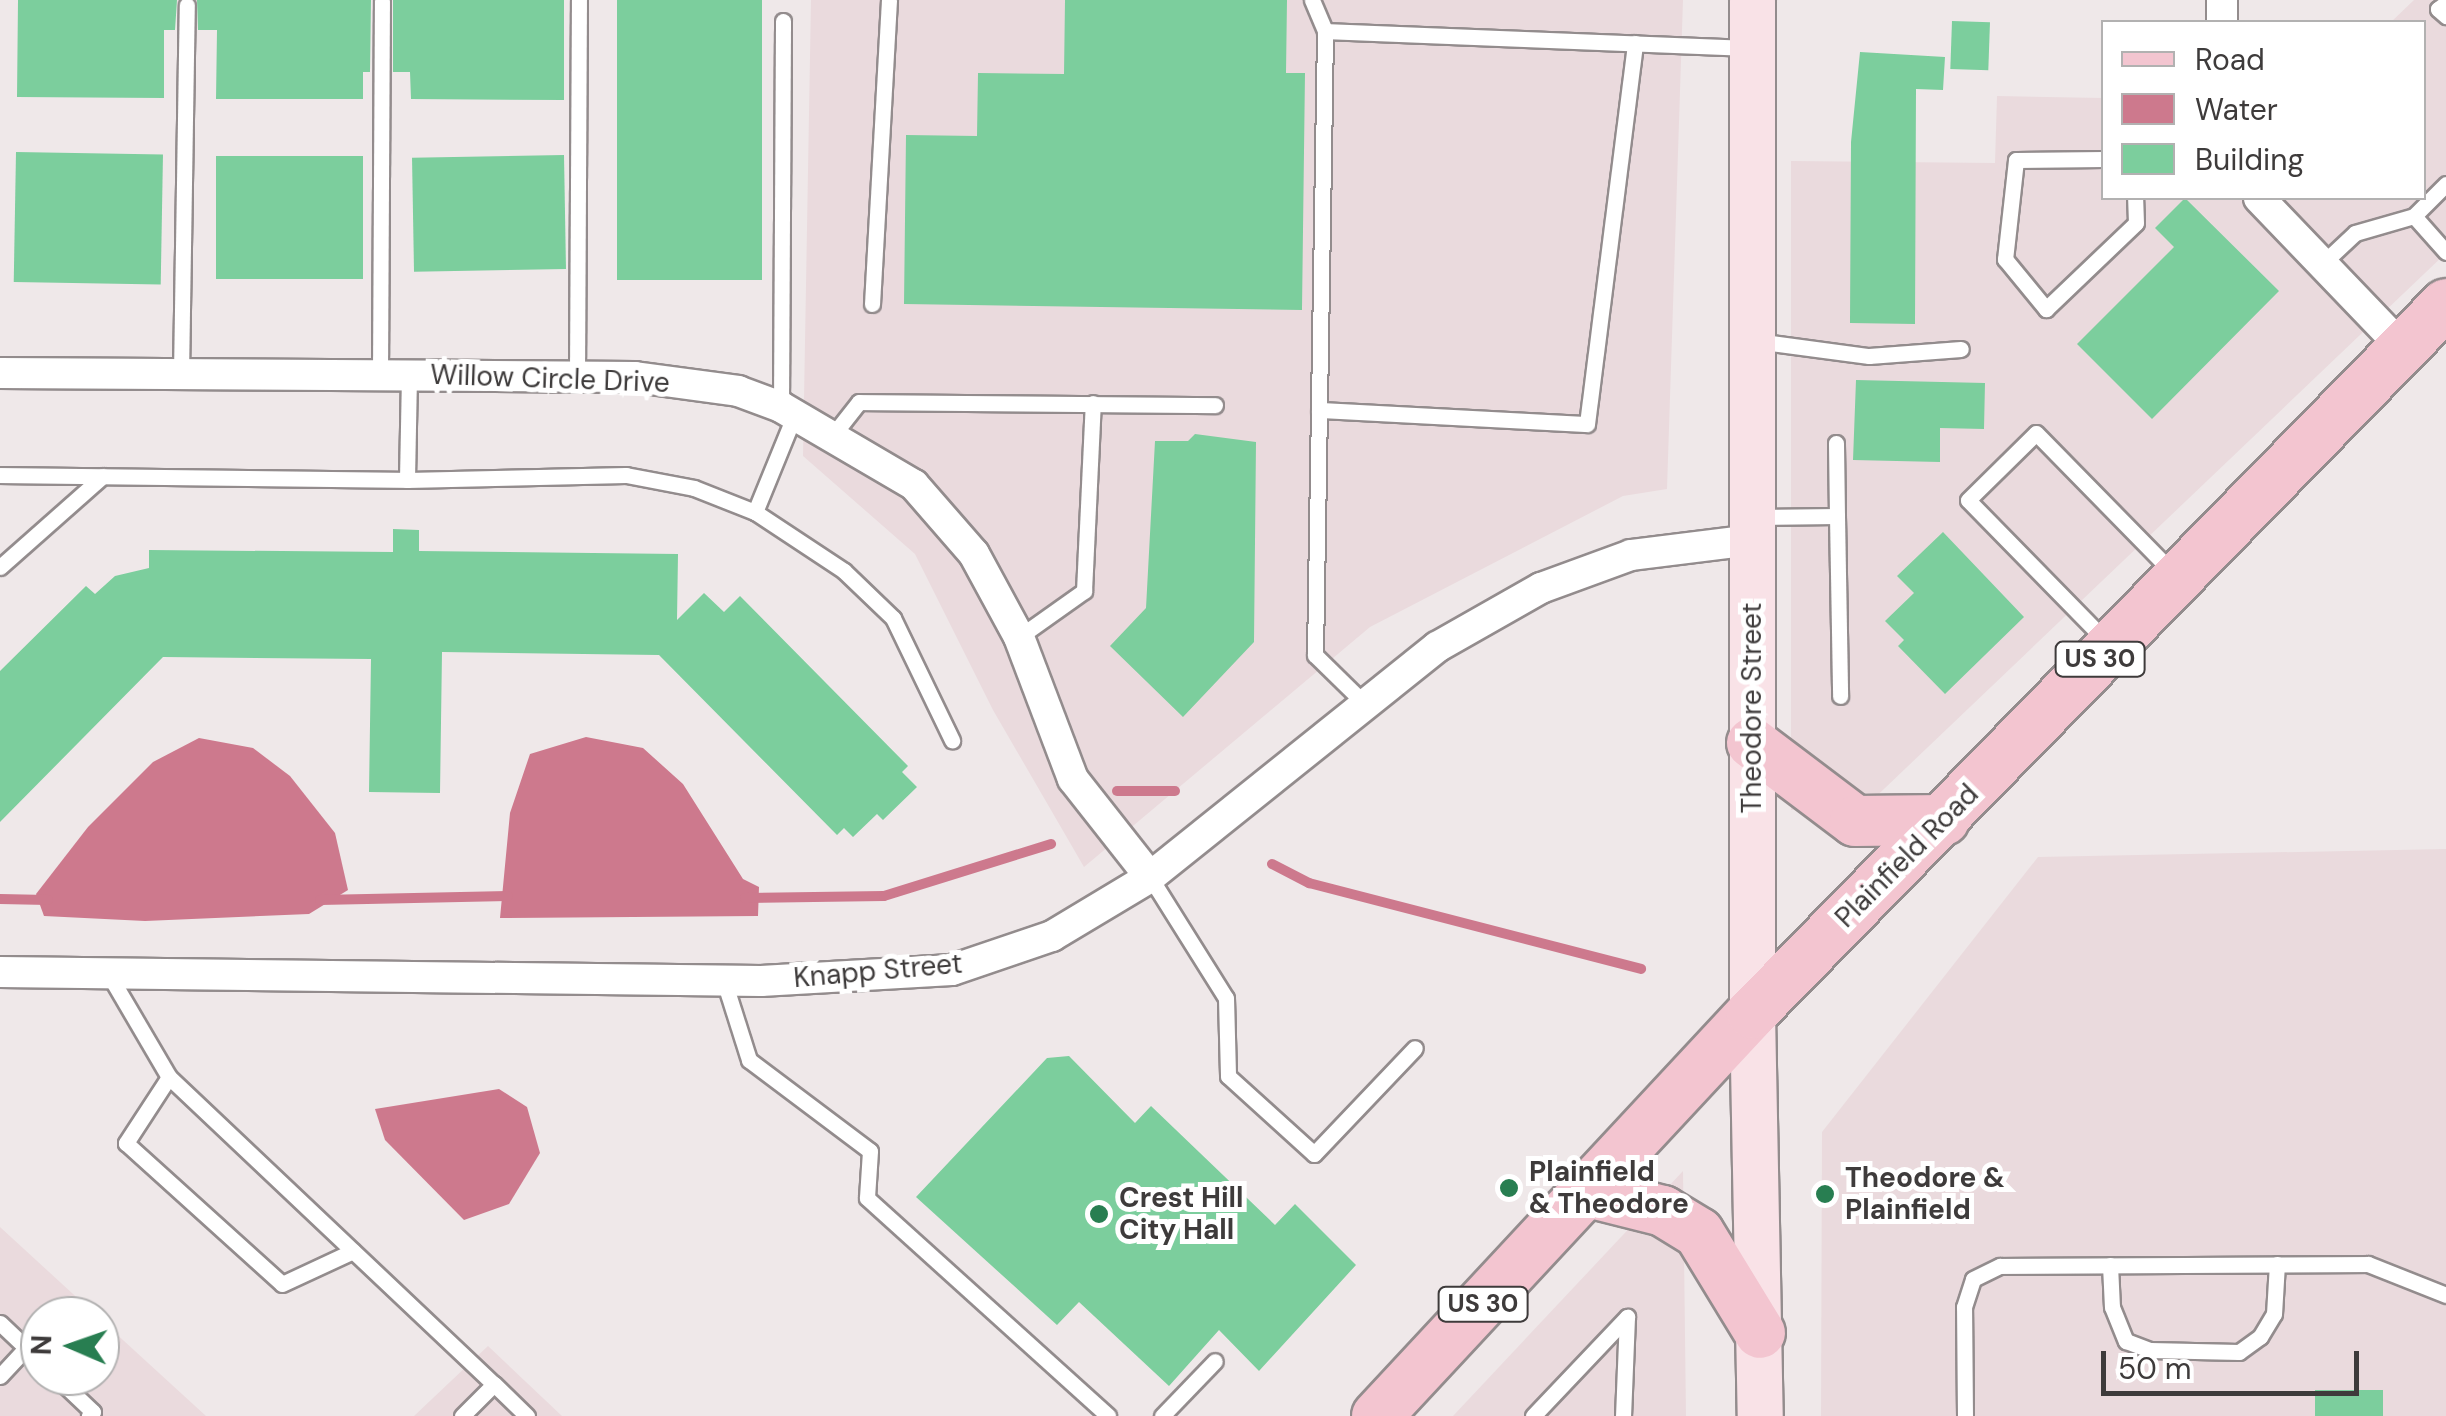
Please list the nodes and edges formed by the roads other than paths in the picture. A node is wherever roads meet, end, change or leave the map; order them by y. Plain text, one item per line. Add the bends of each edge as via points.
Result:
1 (579, 0) edge
2 (889, 0) edge
3 (1312, 0) edge
4 (1752, 0) edge
5 (382, 1) edge
6 (2446, 3) edge
7 (187, 5) dead end
8 (2446, 16) edge
9 (782, 21) dead end
10 (1325, 31) junction
11 (1635, 43) junction
12 (1752, 48) junction
13 (2101, 159) edge
14 (2446, 184) edge
15 (2134, 200) edge
16 (2261, 200) edge
17 (2414, 216) junction
18 (2446, 252) edge
19 (2322, 264) junction
20 (872, 304) dead end
21 (2446, 304) edge
22 (1752, 341) junction
23 (2402, 347) junction
24 (1961, 348) dead end
25 (0, 373) edge
26 (181, 374) junction
27 (394, 375) junction
28 (577, 376) junction
29 (1093, 403) junction
30 (1215, 404) dead end
31 (1319, 410) junction
32 (788, 411) junction
33 (833, 435) junction
34 (1836, 443) dead end
35 (0, 475) edge
36 (103, 476) junction
37 (406, 480) junction
38 (754, 512) junction
39 (1837, 516) junction
40 (1752, 529) junction
41 (0, 567) edge
42 (2178, 578) junction
43 (1019, 637) junction
44 (2112, 646) junction
45 (1840, 696) dead end
46 (1363, 702) junction
47 (952, 740) dead end
48 (1752, 744) junction
49 (1944, 820) junction
50 (1150, 877) junction
51 (0, 972) edge
52 (108, 973) junction
53 (724, 981) junction
54 (1752, 1012) junction
55 (1415, 1048) dead end
56 (168, 1078) junction
57 (1588, 1192) junction
58 (353, 1251) junction
59 (2277, 1264) junction
60 (2110, 1266) junction
61 (2446, 1295) edge
62 (0, 1323) edge
63 (1760, 1333) junction
64 (20, 1342) edge
65 (20, 1354) edge
66 (1214, 1361) dead end
67 (0, 1376) edge
68 (494, 1384) junction
69 (77, 1396) edge
70 (89, 1416) edge
71 (462, 1416) edge
72 (527, 1416) edge
73 (1108, 1416) edge
74 (1162, 1416) edge
75 (1377, 1416) edge
76 (1532, 1416) edge
77 (1623, 1416) edge
78 (1760, 1416) edge
79 (1965, 1416) edge

1 - 28 lane
2 - 20 lane
3 - 10 lane
4 - 12 main road, Theodore Street
5 - 27 lane
6 - 8 lane via 2438,10
7 - 26 lane
9 - 32 lane
10 - 11 lane
10 - 31 lane
11 - 12 lane
11 - 31 lane via 1586,424
12 - 22 main road, Theodore Street
13 - 15 lane via 2016,160 2005,259 2046,309 2136,224
14 - 17 lane
16 - 19 street
17 - 18 lane
17 - 19 lane via 2355,233
19 - 23 street
21 - 23 main road, Plainfield Road / US 30
22 - 24 lane via 1869,356
22 - 40 main road, Theodore Street
23 - 42 main road, Plainfield Road / US 30
25 - 26 street, Willow Circle Drive
26 - 27 street, Willow Circle Drive
27 - 28 street, Willow Circle Drive
27 - 37 lane
28 - 32 street, Willow Circle Drive via 738,391
29 - 30 lane
29 - 33 lane via 860,402
29 - 43 lane via 1084,591
31 - 46 lane via 1315,655
32 - 33 street, Willow Circle Drive
32 - 38 lane
33 - 43 street, Willow Circle Drive via 914,486 974,554
34 - 39 lane
35 - 36 lane
36 - 37 lane
36 - 41 lane
37 - 38 lane via 626,475 694,488
38 - 47 lane via 844,570 892,618
39 - 40 lane
39 - 45 lane
40 - 46 street, Knapp Street via 1631,555 1542,588 1436,648
40 - 48 main road, Theodore Street
42 - 44 main road, Plainfield Road / US 30
42 - 44 lane via 2036,433 1968,500
43 - 50 street, Willow Circle Drive via 1072,778
44 - 49 main road, Plainfield Road / US 30
46 - 50 street, Knapp Street
48 - 49 main road via 1855,821
48 - 54 main road, Theodore Street
49 - 54 main road, Plainfield Road / US 30
50 - 53 street, Knapp Street via 1052,936 952,970
50 - 55 lane via 1226,998 1228,1076 1314,1154
51 - 52 street, Knapp Street
52 - 53 street, Knapp Street
52 - 56 lane
53 - 73 lane via 748,1060 870,1151 867,1198
54 - 57 main road, Plainfield Road / US 30
54 - 63 main road, Theodore Street
56 - 58 lane
56 - 58 lane via 126,1143 282,1284
57 - 63 main road via 1662,1211 1699,1233
57 - 75 main road, Plainfield Road / US 30
58 - 68 lane
59 - 60 lane
59 - 60 lane via 2274,1314 2260,1337 2239,1352 2150,1350 2126,1340 2112,1307
59 - 61 lane via 2368,1264
60 - 79 lane via 2000,1266 1973,1279 1964,1306
62 - 64 lane
63 - 78 main road, Theodore Street
65 - 67 lane
66 - 74 lane
68 - 71 lane
68 - 72 lane
69 - 70 lane via 93,1412
76 - 77 lane via 1628,1317

